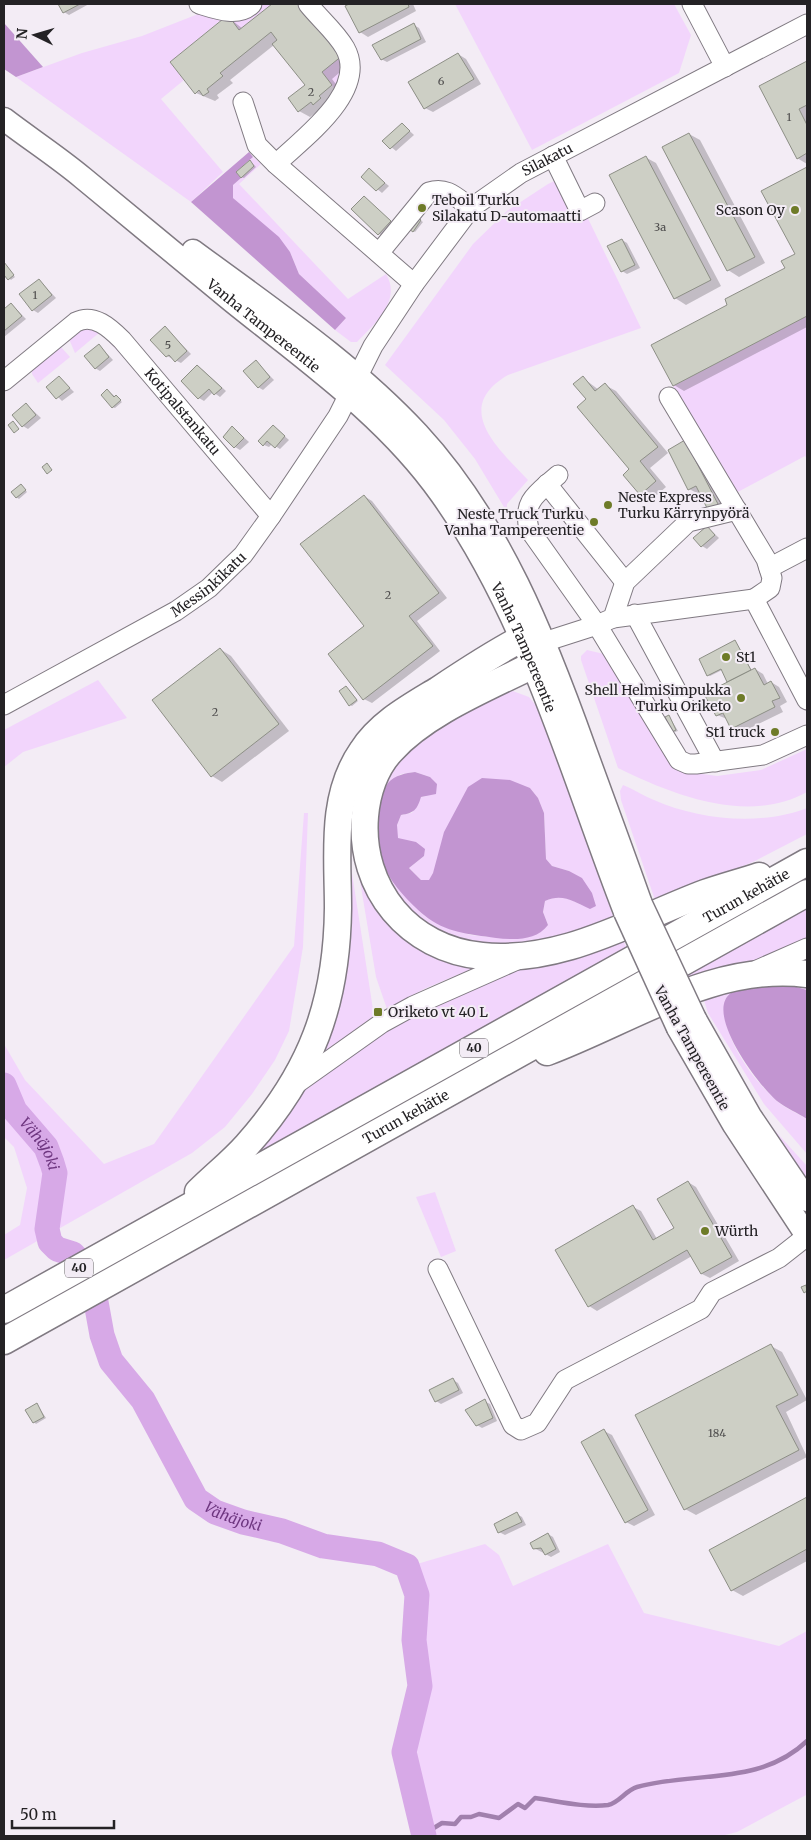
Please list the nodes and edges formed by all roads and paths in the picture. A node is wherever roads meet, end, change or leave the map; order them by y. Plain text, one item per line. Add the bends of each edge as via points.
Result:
1 (199, 4) edge
2 (252, 4) edge
3 (308, 4) edge
4 (692, 4) edge
5 (807, 24) edge
6 (725, 67) junction
7 (243, 102) dead end
8 (4, 119) edge
9 (553, 156) junction
10 (276, 164) junction
11 (595, 203) dead end
12 (471, 208) junction
13 (379, 254) junction
14 (414, 284) junction
15 (4, 381) edge
16 (353, 386) junction
17 (669, 397) dead end
18 (738, 510) junction
19 (271, 516) junction
20 (807, 548) edge
21 (769, 568) junction
22 (625, 582) junction
23 (754, 598) junction
24 (635, 614) junction
25 (605, 622) junction
26 (533, 640) junction
27 (533, 665) junction
28 (807, 700) edge
29 (4, 706) edge
30 (807, 735) edge
31 (715, 762) junction
32 (807, 862) edge
33 (807, 893) edge
34 (633, 908) junction
35 (807, 948) edge
36 (528, 956) junction
37 (749, 974) junction
38 (807, 974) edge
39 (686, 1024) junction
40 (471, 1080) junction
41 (292, 1086) junction
42 (807, 1200) edge
43 (177, 1215) junction
44 (807, 1236) edge
45 (438, 1269) dead end
46 (10, 1306) edge
47 (4, 1341) edge

1 - 2 street via 234,12
3 - 10 street via 345,47 350,60 350,76 340,102
4 - 6 street
5 - 6 street, Silakatu
6 - 9 street, Silakatu
7 - 10 street via 257,145
8 - 16 main road, Vanha Tampereentie via 281,315
9 - 11 street via 580,211
9 - 12 street, Silakatu via 521,173
10 - 13 street
12 - 13 street via 448,191 437,189 428,192
12 - 14 street, Silakatu
13 - 14 street
14 - 16 street, Silakatu via 373,346
15 - 19 street, Kotipalstankatu via 76,322 86,320 110,328
16 - 19 street, Messinkikatu
16 - 26 main road, Vanha Tampereentie via 442,495 508,608
17 - 18 street
18 - 21 street
18 - 22 street via 688,522
19 - 29 street, Messinkikatu via 228,571 192,601
20 - 21 street
21 - 23 street via 770,588
22 - 25 street
22 - 25 street via 553,480 529,501 526,516 529,529
23 - 24 street
23 - 28 street
24 - 25 street
24 - 31 street
25 - 26 street
25 - 31 street via 679,760 688,764
26 - 27 main road, Vanha Tampereentie
26 - 34 main road, Vanha Tampereentie
26 - 41 highway via 494,653 391,720 357,758 346,783 339,812 336,940 330,986 311,1050
27 - 34 main road, Vanha Tampereentie
27 - 36 highway via 444,712 403,739 383,761 373,780 365,822 366,849 378,887 393,910 414,931 437,945 465,953 495,957
30 - 31 street via 763,755
32 - 36 highway via 705,893 610,933
32 - 43 highway, Turun kehätie / 40
33 - 40 highway, Turun kehätie / 40
34 - 39 main road, Vanha Tampereentie, bridge
35 - 37 street
36 - 41 street via 405,1010
37 - 38 highway
37 - 40 highway via 649,1008 588,1037
39 - 42 main road, Vanha Tampereentie
39 - 44 main road, Vanha Tampereentie via 734,1125
40 - 47 highway, Turun kehätie / 40
41 - 43 highway via 245,1147
43 - 46 highway, Turun kehätie / 40
44 - 45 street via 778,1258 712,1292 701,1310 565,1380 537,1423 521,1430 513,1424

